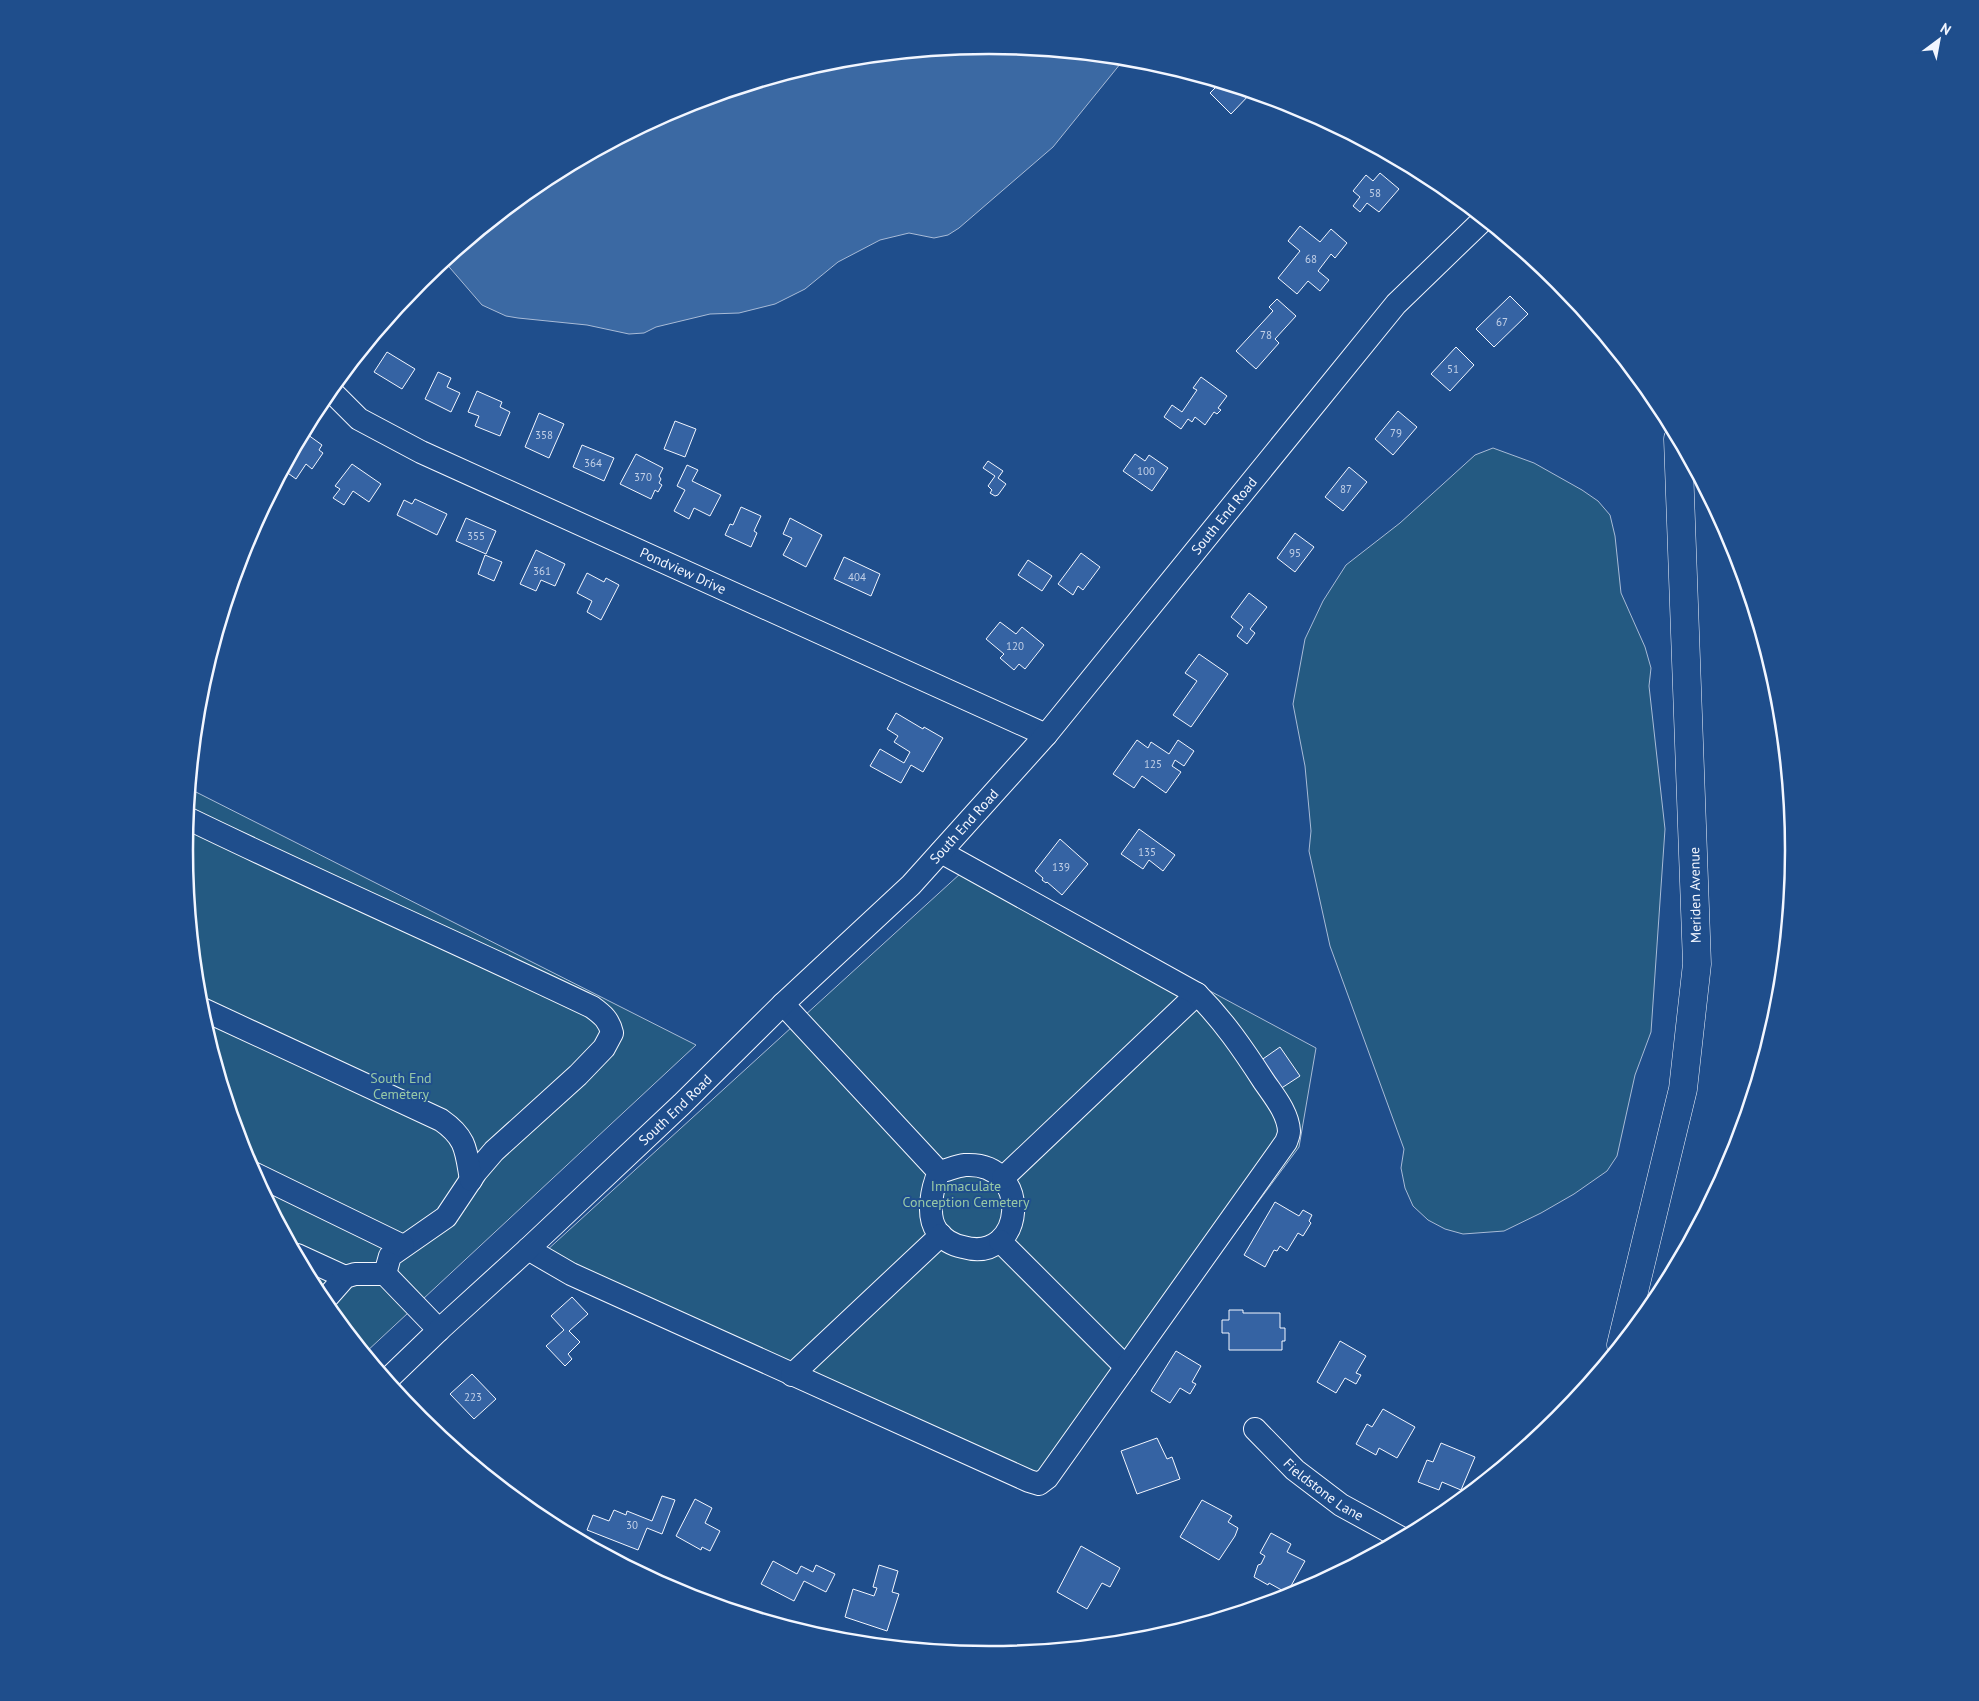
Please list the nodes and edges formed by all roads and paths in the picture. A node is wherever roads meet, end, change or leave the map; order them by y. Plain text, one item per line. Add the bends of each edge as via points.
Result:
1 (1480, 222) edge
2 (336, 396) edge
3 (1678, 449) edge
4 (1046, 734) junction
5 (194, 821) edge
6 (941, 852) junction
7 (1197, 994) junction
8 (783, 1004) junction
9 (210, 1012) edge
10 (454, 1129) junction
11 (503, 1143) junction
12 (940, 1172) junction
13 (264, 1178) edge
14 (1003, 1178) junction
15 (471, 1180) junction
16 (941, 1235) junction
17 (1000, 1241) junction
18 (528, 1248) junction
19 (305, 1259) edge
20 (393, 1259) junction
21 (345, 1277) junction
22 (329, 1295) edge
23 (438, 1330) junction
24 (1623, 1334) edge
25 (1126, 1367) junction
26 (792, 1375) junction
27 (391, 1377) edge
28 (1255, 1429) dead end
29 (1397, 1536) edge

1 - 4 street, South End Road via 1396,304
2 - 4 street, Pondview Drive via 359,419 421,452
3 - 24 main road, Meriden Avenue via 1697,964 1683,1089
4 - 6 street, South End Road
5 - 11 street via 482,955 604,1016 612,1033 604,1048 542,1110
6 - 7 street
6 - 8 street, South End Road via 911,885
7 - 14 street
7 - 25 street via 1236,1038 1276,1099 1289,1133 1246,1201
8 - 12 street
8 - 18 street, South End Road
9 - 10 street
10 - 11 street via 481,1141
10 - 15 street via 462,1139
11 - 15 street
12 - 14 street via 967,1165 989,1169
12 - 16 street via 931,1210
13 - 20 street via 371,1230
14 - 17 street via 1011,1190 1014,1211 1010,1226
15 - 20 street via 446,1217
16 - 17 street via 956,1245 973,1250 993,1246
16 - 26 street
17 - 25 street
18 - 23 street, South End Road
18 - 26 street via 571,1274
19 - 21 street
20 - 21 street
20 - 23 street
21 - 22 street
23 - 27 street, South End Road
25 - 26 street via 1047,1478 1039,1484
28 - 29 street, Fieldstone Lane via 1303,1476 1341,1505

